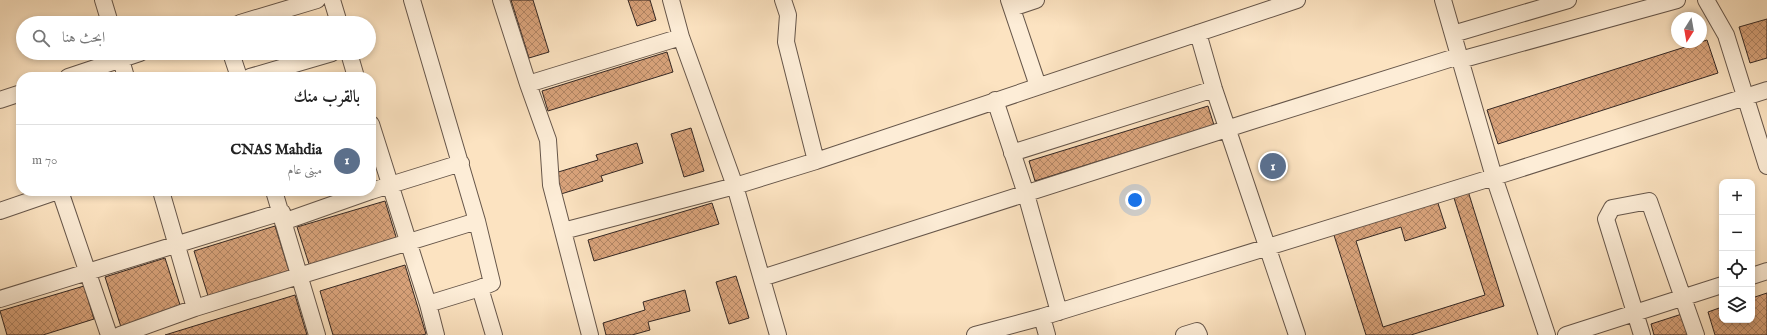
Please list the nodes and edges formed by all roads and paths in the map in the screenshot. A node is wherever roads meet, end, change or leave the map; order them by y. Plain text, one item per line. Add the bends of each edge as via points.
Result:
1 (103, 0) edge
2 (317, 0) edge
3 (332, 0) edge
4 (412, 0) edge
5 (501, 0) edge
6 (671, 0) edge
7 (783, 0) edge
8 (1036, 0) edge
9 (1297, 0) edge
10 (1443, 0) edge
11 (1568, 0) edge
12 (1677, 0) edge
13 (1706, 0) edge
14 (1011, 4) edge
15 (271, 7) edge
16 (108, 16) edge
17 (254, 16) edge
18 (337, 16) edge
19 (1198, 33) junction
20 (1453, 34) junction
21 (682, 37) junction
22 (1459, 58) junction
23 (110, 60) edge
24 (121, 60) edge
25 (233, 60) edge
26 (308, 60) edge
27 (351, 60) edge
28 (80, 72) edge
29 (125, 72) edge
30 (237, 72) edge
31 (267, 72) edge
32 (355, 72) edge
33 (528, 84) junction
34 (1038, 86) junction
35 (1214, 89) junction
36 (1767, 90) edge
37 (16, 95) edge
38 (1744, 97) junction
39 (0, 100) edge
40 (995, 100) junction
41 (1227, 128) junction
42 (376, 141) edge
43 (1012, 153) junction
44 (816, 160) junction
45 (461, 163) junction
46 (1767, 166) edge
47 (1494, 177) junction
48 (390, 184) junction
49 (735, 186) junction
50 (376, 189) edge
51 (1026, 194) junction
52 (44, 196) edge
53 (61, 196) edge
54 (163, 196) edge
55 (276, 196) edge
56 (354, 196) edge
57 (0, 211) edge
58 (282, 217) junction
59 (477, 221) junction
60 (563, 231) junction
61 (408, 242) junction
62 (177, 244) junction
63 (1267, 247) junction
64 (1767, 271) edge
65 (87, 272) junction
66 (1755, 275) edge
67 (300, 277) junction
68 (762, 278) junction
69 (1719, 286) edge
70 (480, 288) junction
71 (1684, 298) junction
72 (0, 299) edge
73 (428, 304) junction
74 (194, 308) junction
75 (1059, 312) junction
76 (1635, 313) junction
77 (1042, 317) junction
78 (128, 334) edge
79 (109, 335) edge
80 (317, 335) edge
81 (436, 335) edge
82 (494, 335) edge
83 (590, 335) edge
84 (778, 335) edge
85 (976, 335) edge
86 (1047, 335) edge
87 (1184, 335) edge
88 (1199, 335) edge
89 (1296, 335) edge
90 (1547, 335) edge
91 (1566, 335) edge
92 (1642, 335) edge
93 (1696, 335) edge

1 - 16 street
2 - 15 street
3 - 18 street
4 - 45 street
5 - 33 street
6 - 21 street
7 - 44 street via 788,15 786,42
8 - 14 street
9 - 19 street
10 - 20 street
11 - 20 street
12 - 22 street
13 - 38 street via 1726,35
14 - 34 street
15 - 17 street
19 - 34 street
19 - 35 street
20 - 22 street
21 - 33 street
21 - 49 street
22 - 41 street
22 - 47 street
23 - 28 street
24 - 29 street
25 - 30 street
26 - 31 street
27 - 32 street
33 - 60 street via 548,140 551,185
34 - 40 street
35 - 41 street
35 - 43 street
36 - 38 street
37 - 39 street
38 - 46 street
38 - 47 street
40 - 43 street
40 - 44 street
41 - 51 street
41 - 63 street
42 - 48 street
43 - 51 street
44 - 49 street
45 - 48 street
45 - 59 street
47 - 63 street
47 - 90 street
48 - 50 street
48 - 61 street
49 - 60 street
49 - 68 street
51 - 68 street
51 - 75 street
52 - 57 street
53 - 65 street
54 - 62 street
55 - 58 street
56 - 58 street
58 - 62 street
58 - 67 street
59 - 61 street
59 - 70 street via 492,283
60 - 83 street
61 - 67 street
61 - 73 street
62 - 65 street
62 - 74 street
63 - 75 street
63 - 89 street
64 - 66 street
65 - 72 street
65 - 79 street
67 - 74 street
67 - 80 street
68 - 84 street
69 - 71 street
70 - 73 street
70 - 82 street
71 - 76 street
71 - 76 street via 1649,201 1612,208 1606,219
71 - 93 street
73 - 81 street
74 - 78 street
75 - 77 street
76 - 91 street
76 - 92 street
77 - 85 street
77 - 86 street
87 - 88 street via 1197,331

